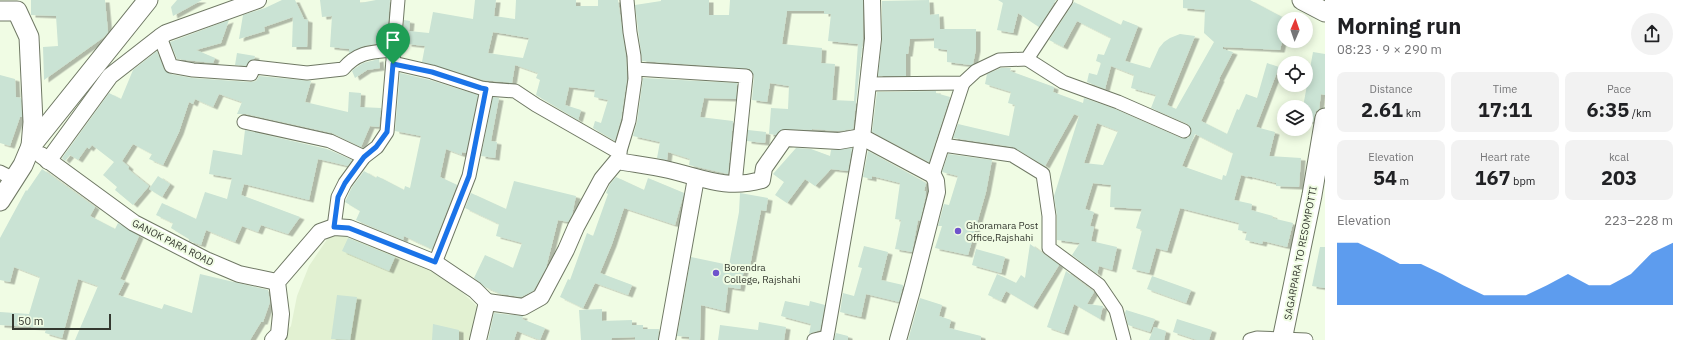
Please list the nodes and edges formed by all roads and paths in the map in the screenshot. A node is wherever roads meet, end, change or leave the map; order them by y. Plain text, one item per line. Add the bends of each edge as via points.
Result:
1 (148, 0) edge
2 (163, 0) edge
3 (258, 0) edge
4 (398, 0) edge
5 (627, 0) edge
6 (872, 0) edge
7 (1066, 0) edge
8 (1302, 0) edge
9 (12, 7) edge
10 (1325, 12) edge
11 (160, 37) junction
12 (394, 50) junction
13 (1027, 59) junction
14 (393, 64) junction
15 (635, 69) junction
16 (963, 83) junction
17 (867, 84) junction
18 (486, 89) junction
19 (244, 122) dead end
20 (1325, 123) edge
21 (1184, 131) dead end
22 (862, 137) junction
23 (943, 145) junction
24 (39, 154) junction
25 (364, 157) junction
26 (619, 157) junction
27 (12, 172) edge
28 (933, 175) junction
29 (696, 178) junction
30 (734, 184) junction
31 (0, 201) edge
32 (334, 227) junction
33 (435, 262) junction
34 (277, 282) junction
35 (487, 302) junction
36 (273, 340) edge
37 (478, 340) edge
38 (667, 340) edge
39 (814, 340) edge
40 (898, 340) edge
41 (1124, 340) edge
42 (1250, 340) edge
43 (1282, 340) edge
44 (1306, 340) edge

1 - 24 main road
2 - 24 main road
3 - 11 street
4 - 12 street
5 - 15 street
6 - 17 street via 873,39
7 - 13 street
8 - 10 main road
9 - 24 main road via 29,37 33,122
11 - 12 street via 171,66 252,74 254,67 307,73 343,69 351,59 362,54
11 - 24 street via 110,76
12 - 14 street
13 - 16 street via 999,60 976,71
13 - 21 street via 1063,82 1118,102
14 - 18 street via 432,72
14 - 25 street via 387,132 376,147
15 - 26 street via 629,121
15 - 30 street via 746,76
16 - 17 street
16 - 23 street
17 - 22 street
18 - 26 street via 515,91
18 - 33 street via 469,176
19 - 25 street via 330,141
20 - 43 main road, SAGARPARA TO RESOMPOTTI
22 - 28 street
22 - 30 street via 839,141 785,138 764,168 762,180
22 - 39 street via 827,337
23 - 28 street
23 - 41 street via 1012,155 1043,174 1049,216 1049,248 1099,285 1116,310
24 - 27 main road
24 - 34 street, GANOK PARA ROAD via 134,223 239,274
25 - 32 street via 338,197
26 - 29 street
26 - 35 street via 602,179 541,297 523,307
27 - 31 main road
28 - 40 street via 937,192
29 - 30 street
29 - 38 street
32 - 33 street via 349,228
32 - 34 street via 320,232
33 - 35 street via 475,290
34 - 36 street via 281,314 279,334
35 - 37 street
42 - 43 street
43 - 44 street

